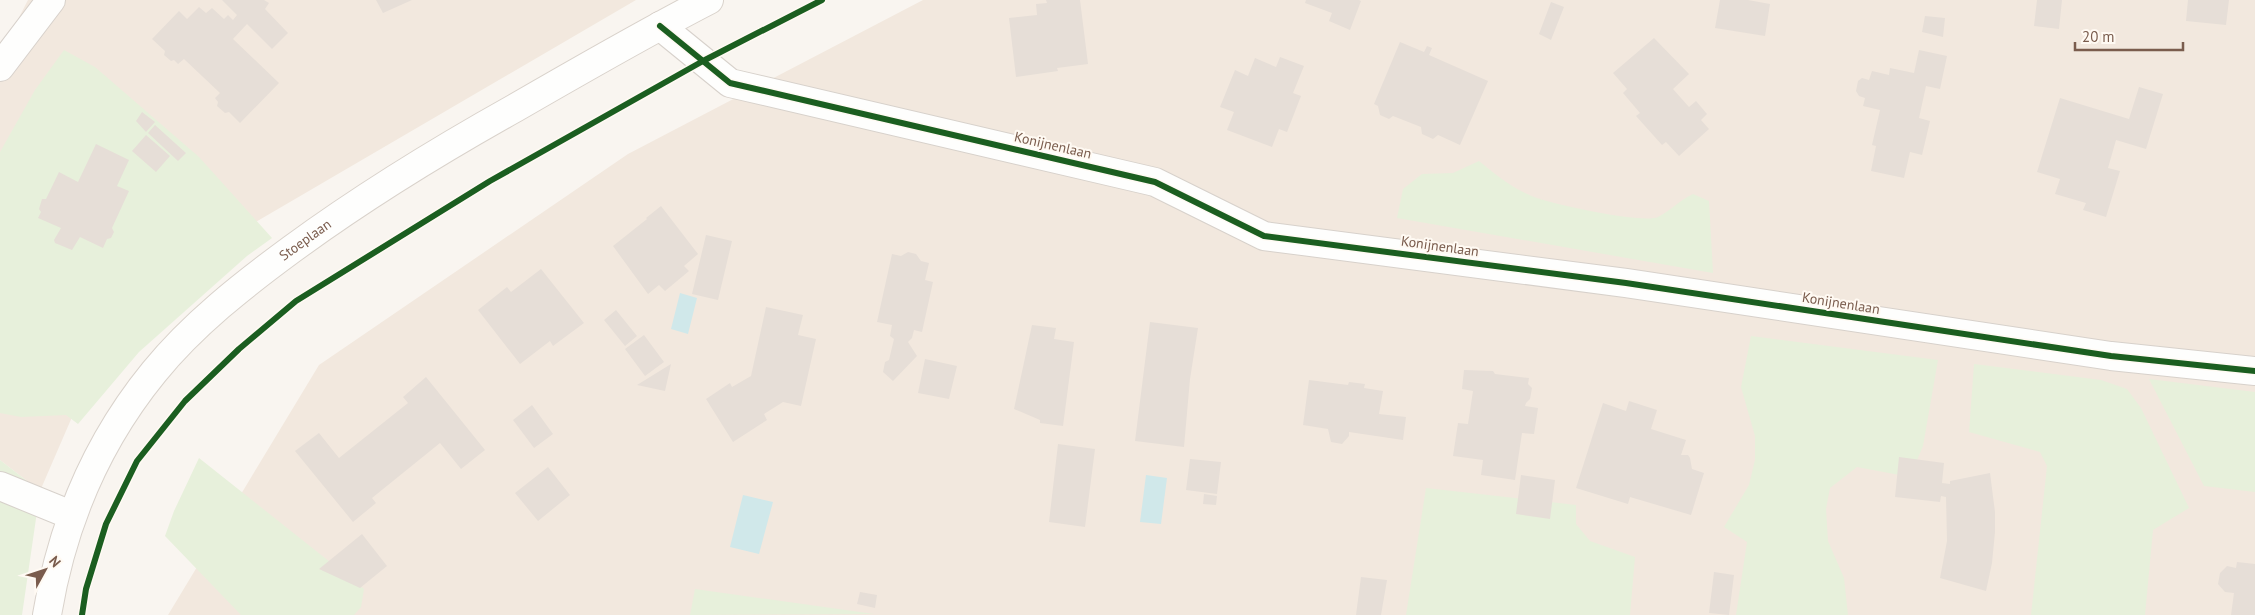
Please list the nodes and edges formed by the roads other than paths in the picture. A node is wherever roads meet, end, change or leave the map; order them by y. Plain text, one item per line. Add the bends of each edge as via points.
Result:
1 (51, 0) edge
2 (709, 0) edge
3 (660, 26) junction
4 (0, 67) edge
5 (2255, 371) edge
6 (0, 486) edge
7 (71, 514) junction
8 (47, 615) edge

1 - 4 street
2 - 3 street, Stoeplaan
3 - 5 street, Konijnenlaan via 730,83 1155,182 1264,236 1626,283 2112,356
3 - 7 street, Stoeplaan via 428,157 338,216 247,282 179,344 153,373 105,442
6 - 7 street
7 - 8 street, Stoeplaan via 54,571

